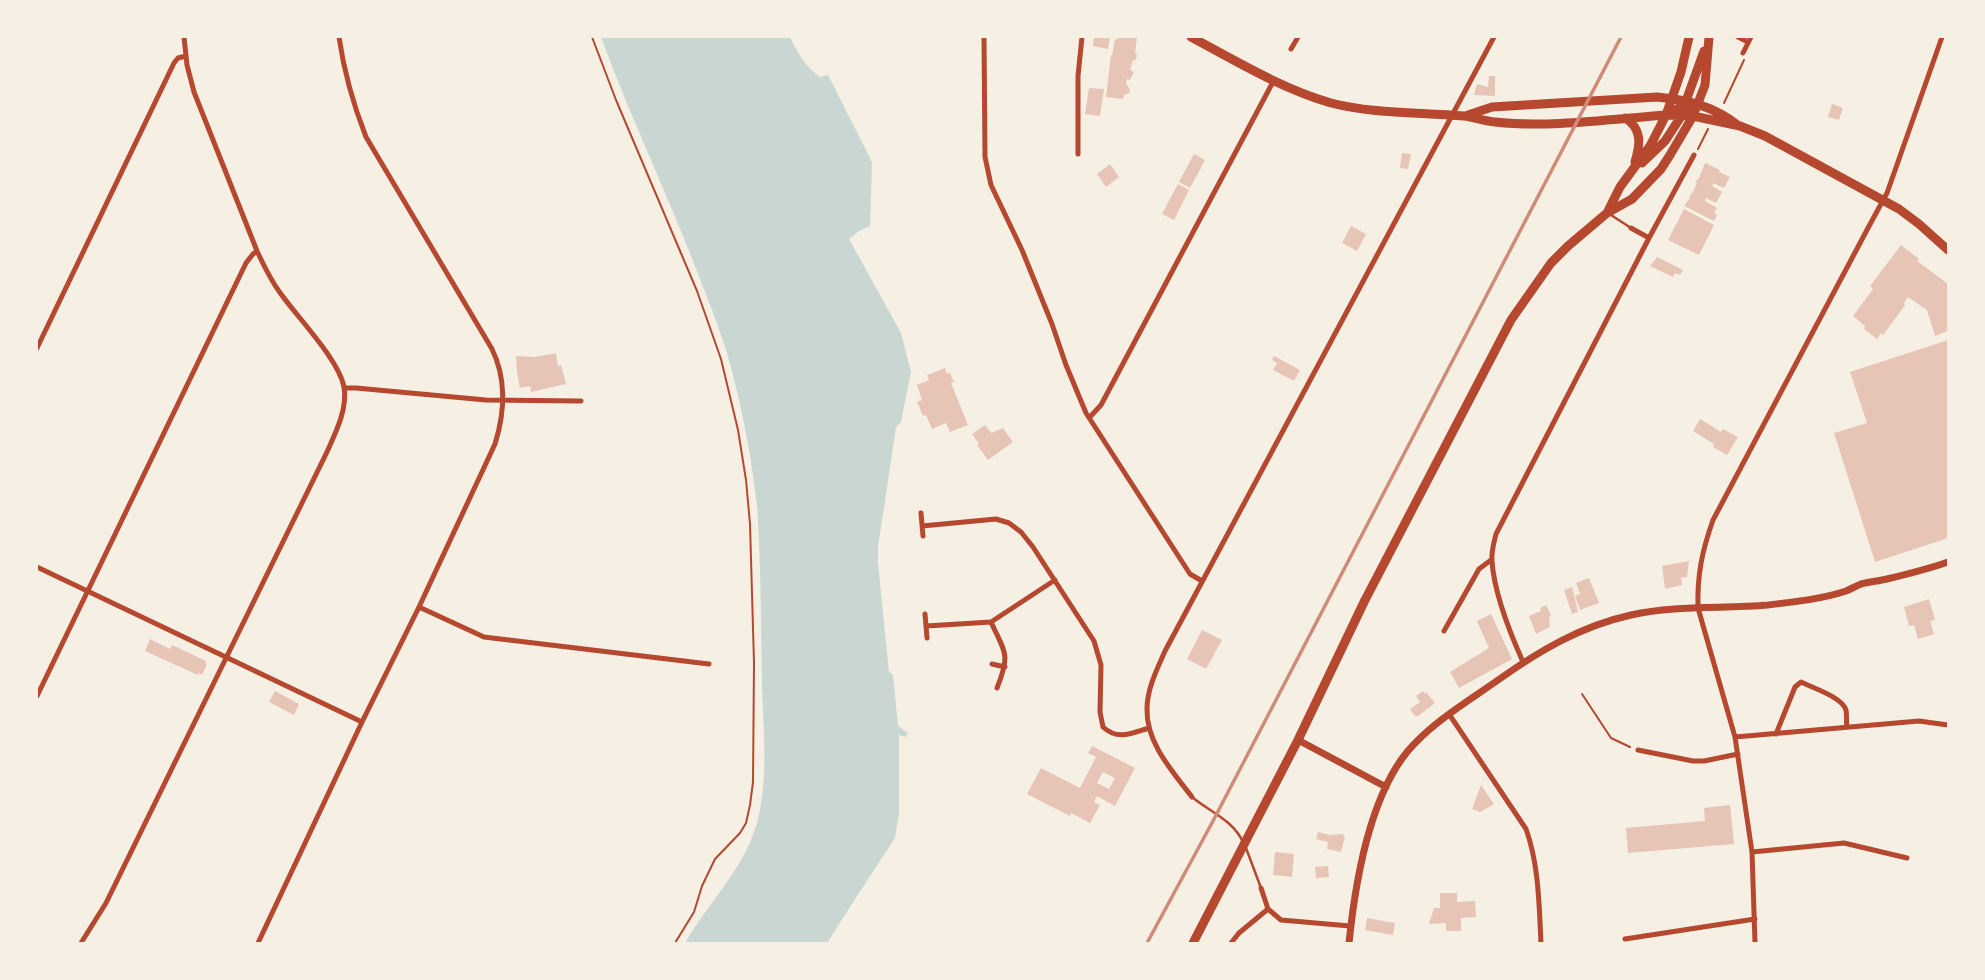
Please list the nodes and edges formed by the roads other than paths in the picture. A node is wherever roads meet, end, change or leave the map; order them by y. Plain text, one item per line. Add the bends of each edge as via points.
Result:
1 (184, 37) edge
2 (339, 37) edge
3 (984, 37) edge
4 (1082, 37) edge
5 (1191, 37) edge
6 (1298, 37) edge
7 (1493, 37) edge
8 (1689, 37) edge
9 (1738, 37) edge
10 (1942, 37) edge
11 (1749, 39) edge
12 (1708, 40) edge
13 (1291, 49) dead end
14 (1743, 53) road end
15 (186, 56) junction
16 (1274, 80) junction
17 (1672, 98) junction
18 (1686, 102) junction
19 (1699, 104) junction
20 (1452, 115) junction
21 (1666, 115) junction
22 (1682, 115) junction
23 (1466, 116) junction
24 (1693, 116) junction
25 (1625, 118) junction
26 (1740, 126) junction
27 (1077, 154) dead end
28 (1694, 155) road end
29 (1632, 171) junction
30 (1884, 201) junction
31 (1607, 213) junction
32 (1631, 228) joint
33 (1649, 238) junction
34 (1948, 250) edge
35 (257, 251) junction
36 (37, 348) edge
37 (344, 388) junction
38 (504, 399) junction
39 (581, 401) dead end
40 (1088, 418) junction
41 (921, 513) dead end
42 (922, 526) junction
43 (923, 536) dead end
44 (1492, 560) junction
45 (1948, 562) edge
46 (37, 567) edge
47 (1055, 580) junction
48 (1202, 581) junction
49 (87, 592) junction
50 (419, 607) junction
51 (1698, 608) junction
52 (925, 614) dead end
53 (991, 622) junction
54 (1449, 622) junction
55 (926, 626) junction
56 (1456, 626) dead end
57 (1444, 631) dead end
58 (927, 638) dead end
59 (226, 657) junction
60 (1523, 662) junction
61 (709, 664) dead end
62 (992, 664) dead end
63 (1005, 667) junction
64 (997, 688) dead end
65 (37, 696) edge
66 (1449, 714) junction
67 (362, 722) junction
68 (1948, 725) edge
69 (1847, 727) junction
70 (1149, 728) junction
71 (1776, 734) junction
72 (1735, 737) junction
73 (1298, 740) junction
74 (1638, 750) road end
75 (1738, 754) junction
76 (1387, 787) junction
77 (1192, 797) joint
78 (1752, 852) junction
79 (1907, 858) dead end
80 (1261, 888) joint
81 (1268, 909) junction
82 (1755, 919) junction
83 (1350, 926) junction
84 (1625, 939) dead end
85 (81, 943) edge
86 (257, 943) edge
87 (1193, 943) edge
88 (1231, 943) edge
89 (1349, 943) edge
90 (1541, 943) edge
91 (1755, 943) edge

1 - 15 street
2 - 38 street via 354,107 366,138 492,349
3 - 40 street via 987,171
4 - 27 street
5 - 16 main road
6 - 13 street
7 - 20 street
8 - 17 main road
9 - 11 street
10 - 30 street
11 - 14 street
12 - 18 main road
12 - 19 main road via 1706,80
15 - 35 street via 198,104
15 - 36 street via 174,62
16 - 20 main road via 1354,107
16 - 40 street via 1101,405
17 - 18 main road
17 - 21 main road
17 - 23 main road via 1492,107
18 - 19 main road
18 - 21 main road
19 - 22 main road
19 - 24 main road
19 - 26 main road
20 - 23 main road
20 - 48 street
21 - 22 main road
21 - 25 main road
21 - 29 main road
22 - 24 main road
22 - 29 main road via 1658,148
23 - 25 main road via 1494,122 1562,123
24 - 26 main road
24 - 31 main road via 1661,169 1632,199
25 - 29 main road via 1640,138
26 - 30 main road
28 - 33 street
29 - 31 main road
30 - 34 main road
30 - 51 street via 1713,520 1699,562
31 - 32 lane
31 - 73 main road via 1551,263 1511,320 1365,600
32 - 33 street
33 - 44 street via 1498,528
35 - 37 street via 281,294 334,365
35 - 49 street via 246,262
37 - 38 street
37 - 59 street via 337,431
38 - 39 street
38 - 50 street via 495,444
40 - 48 street via 1190,574
41 - 42 street
42 - 43 street
42 - 47 street via 989,519 1009,523 1021,532
44 - 54 street via 1479,569
44 - 60 street via 1508,626
45 - 51 street via 1815,599
46 - 49 street
47 - 53 street
47 - 70 street via 1098,653 1103,727 1124,736
48 - 70 street via 1152,683
49 - 59 street
49 - 65 street
50 - 61 street via 484,637
50 - 67 street
51 - 60 street via 1618,618 1575,633
51 - 72 street
52 - 55 street
53 - 55 street
53 - 63 street via 1005,650
54 - 56 street
54 - 57 street
55 - 58 street
59 - 67 street
59 - 85 street via 106,903
60 - 66 street
62 - 63 street
63 - 64 street
66 - 76 street via 1408,751
66 - 90 street via 1526,829 1533,848
67 - 86 street
68 - 69 street via 1919,721
69 - 71 street
69 - 71 street via 1846,710 1838,699 1801,682
70 - 77 street via 1161,755
71 - 72 street
72 - 75 street
73 - 76 street
73 - 87 main road
74 - 75 street via 1693,761
75 - 78 street
76 - 83 street via 1362,861
77 - 80 lane via 1235,829
78 - 79 street via 1844,843
78 - 82 street
80 - 81 street
81 - 83 street via 1281,920
81 - 88 street
82 - 84 street
82 - 91 street
83 - 89 street

